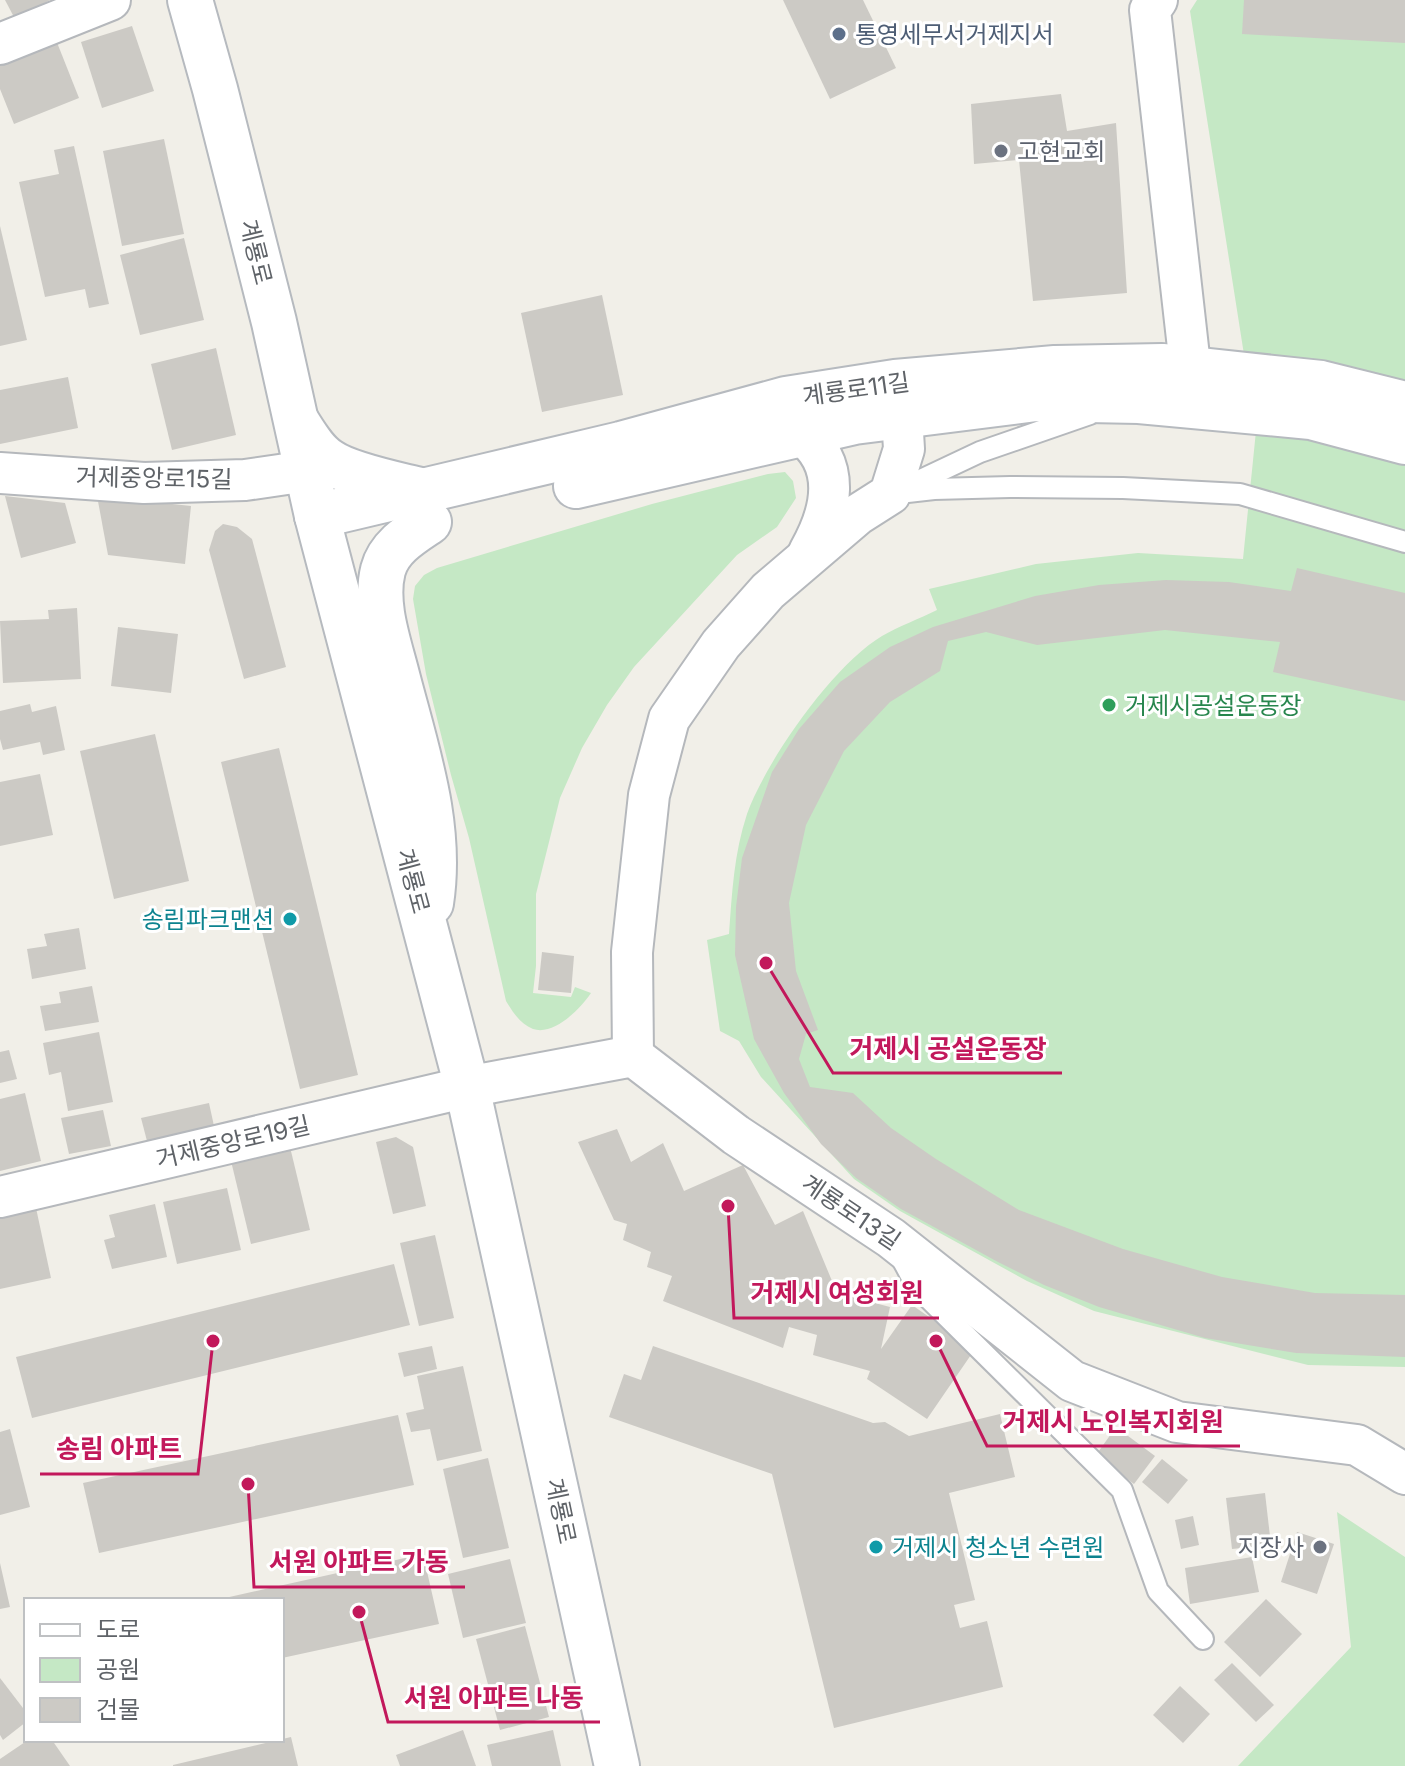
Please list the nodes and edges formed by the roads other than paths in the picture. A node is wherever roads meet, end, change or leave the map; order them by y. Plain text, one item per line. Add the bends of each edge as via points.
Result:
1 (110, 0) edge
2 (190, 0) edge
3 (1157, 0) edge
4 (0, 44) edge
5 (1192, 387) junction
6 (1131, 401) junction
7 (1405, 404) edge
8 (902, 416) junction
9 (295, 419) junction
10 (801, 434) junction
11 (1405, 442) edge
12 (307, 471) junction
13 (0, 473) edge
14 (890, 494) junction
15 (428, 506) junction
16 (321, 531) junction
17 (1405, 542) edge
18 (806, 558) junction
19 (427, 933) junction
20 (633, 1056) junction
21 (467, 1087) junction
22 (0, 1197) edge
23 (891, 1238) junction
24 (1405, 1443) edge
25 (1357, 1445) junction
26 (1405, 1474) edge
27 (1203, 1639) dead end
28 (617, 1766) edge

1 - 4 street
2 - 9 street, 계룡로
3 - 5 street via 1150,10
5 - 6 street, 계룡로11길
5 - 7 street, 계룡로11길 via 1321,383
5 - 11 street, 계룡로11길
5 - 15 street, 계룡로11길 via 1162,366 1055,368 879,384 786,399 621,444
6 - 8 street, 계룡로11길 via 1036,399
6 - 14 lane via 980,452
8 - 10 street, 계룡로11길
8 - 14 street via 904,449
9 - 12 street, 계룡로
9 - 15 street via 330,463 382,481
10 - 15 street, 계룡로11길
10 - 18 street via 815,444 828,476 826,521
12 - 13 street, 거제중앙로15길 via 245,480 144,483
12 - 16 street, 계룡로
14 - 17 lane via 1010,487 1240,494
14 - 18 street
15 - 16 street, 계룡로11길
15 - 19 street via 383,569 381,591 386,635 427,791 435,843
16 - 19 street, 계룡로
18 - 20 street via 721,644 669,719 649,795 632,952
19 - 21 street, 계룡로
20 - 21 street
20 - 23 street, 계룡로13길 via 736,1135
21 - 22 street, 거제중앙로19길
21 - 28 street, 계룡로
23 - 25 street, 계룡로13길 via 1072,1381 1177,1422
23 - 27 lane via 917,1287 1122,1490 1158,1591
24 - 25 street
25 - 26 street, 계룡로13길

